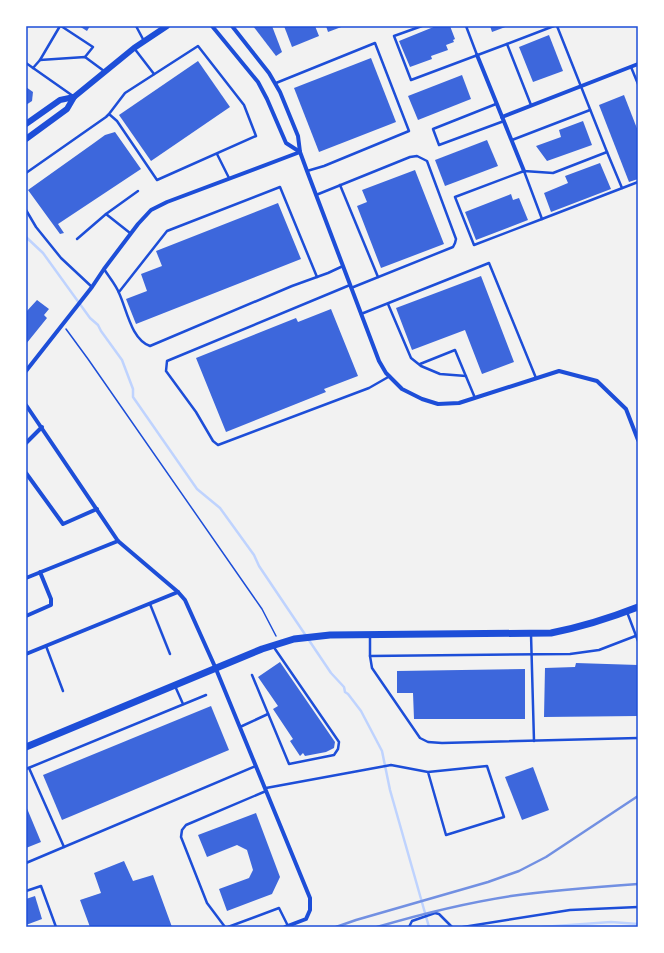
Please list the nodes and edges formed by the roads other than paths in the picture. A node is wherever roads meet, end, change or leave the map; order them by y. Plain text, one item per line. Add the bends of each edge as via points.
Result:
1 (61, 26) edge
2 (136, 26) edge
3 (167, 26) edge
4 (212, 26) edge
5 (232, 26) edge
6 (422, 26) edge
7 (466, 26) edge
8 (554, 26) edge
9 (557, 26) edge
10 (144, 41) junction
11 (507, 44) junction
12 (134, 48) junction
13 (477, 55) junction
14 (85, 57) junction
15 (40, 60) junction
16 (26, 62) edge
17 (638, 64) edge
18 (631, 67) junction
19 (33, 68) junction
20 (104, 72) junction
21 (154, 74) junction
22 (275, 84) junction
23 (638, 84) edge
24 (581, 87) junction
25 (74, 97) junction
26 (497, 104) junction
27 (531, 106) junction
28 (590, 110) junction
29 (109, 114) junction
30 (503, 119) junction
31 (26, 124) edge
32 (26, 139) edge
33 (511, 140) junction
34 (300, 152) junction
35 (607, 152) junction
36 (217, 154) junction
37 (307, 171) junction
38 (524, 171) junction
39 (26, 173) edge
40 (230, 180) junction
41 (638, 182) edge
42 (340, 185) junction
43 (622, 188) junction
44 (138, 191) dead end
45 (316, 195) junction
46 (26, 210) edge
47 (106, 214) junction
48 (542, 219) junction
49 (130, 233) junction
50 (77, 239) dead end
51 (343, 266) junction
52 (104, 269) junction
53 (317, 277) junction
54 (378, 277) junction
55 (351, 286) junction
56 (92, 287) junction
57 (119, 292) junction
58 (388, 304) junction
59 (361, 314) junction
60 (419, 365) junction
61 (26, 371) edge
62 (390, 376) junction
63 (466, 376) junction
64 (536, 379) junction
65 (475, 398) junction
66 (26, 405) edge
67 (42, 427) junction
68 (638, 440) edge
69 (26, 443) edge
70 (26, 473) edge
71 (97, 508) junction
72 (118, 541) junction
73 (40, 572) junction
74 (26, 578) edge
75 (178, 592) junction
76 (150, 604) junction
77 (638, 607) edge
78 (627, 611) junction
79 (26, 616) edge
80 (531, 634) junction
81 (370, 635) junction
82 (637, 636) edge
83 (638, 641) edge
84 (46, 646) junction
85 (272, 646) junction
86 (26, 654) edge
87 (170, 654) dead end
88 (532, 654) junction
89 (370, 656) junction
90 (216, 669) junction
91 (252, 675) dead end
92 (175, 686) junction
93 (63, 691) dead end
94 (206, 695) dead end
95 (183, 704) junction
96 (268, 714) junction
97 (240, 727) junction
98 (638, 738) edge
99 (534, 741) junction
100 (26, 747) edge
101 (256, 766) junction
102 (27, 769) edge
103 (428, 772) junction
104 (266, 790) junction
105 (64, 847) junction
106 (26, 863) edge
107 (26, 891) edge
108 (638, 907) edge
109 (286, 926) edge
110 (56, 927) edge
111 (227, 927) edge
112 (409, 927) edge
113 (452, 927) edge
114 (463, 927) edge

1 - 14 lane via 93,47
1 - 15 lane
2 - 10 lane
3 - 10 street
4 - 34 street via 258,82 286,142
5 - 22 street
6 - 13 lane via 394,36 411,80
7 - 13 lane
8 - 11 lane
9 - 24 lane
10 - 12 street
11 - 13 lane
11 - 27 lane
12 - 20 street
12 - 21 lane
13 - 26 street
14 - 15 lane
14 - 20 lane
15 - 19 lane
16 - 19 lane
17 - 18 street
18 - 23 lane
18 - 24 street
19 - 25 lane
20 - 25 street
21 - 29 lane via 125,93
21 - 36 lane via 198,46 207,57 244,105 256,136
22 - 34 street via 298,136
22 - 37 lane via 375,43 409,131
24 - 27 street
24 - 28 lane
25 - 31 street via 60,100
25 - 32 street via 67,109
26 - 30 street
26 - 30 lane via 433,129 439,145
27 - 30 street
28 - 33 lane
28 - 35 lane
29 - 36 lane via 117,121 157,180
29 - 39 lane
30 - 33 street
33 - 38 street
34 - 37 street
34 - 40 street
35 - 38 lane via 553,172
35 - 43 lane
36 - 40 lane
37 - 45 street
38 - 48 lane
38 - 48 lane via 456,196 474,245
40 - 49 street via 151,210
41 - 43 lane
42 - 45 lane
42 - 54 lane
42 - 54 lane via 410,157 427,160 456,239 455,243 453,247
43 - 48 lane
44 - 47 lane
45 - 51 street
46 - 56 lane via 61,258
47 - 49 lane
47 - 50 lane
49 - 52 street
51 - 53 lane
51 - 55 street
52 - 56 street
52 - 57 lane
53 - 57 lane via 150,346 144,344 131,324
53 - 57 lane via 280,187 167,231
54 - 55 lane
55 - 59 street
55 - 62 lane via 167,361 166,371 218,445 368,388
56 - 61 street
58 - 59 lane
58 - 60 lane via 411,358
58 - 64 lane via 489,263
59 - 62 street via 379,361
60 - 63 lane via 440,374
60 - 63 lane via 455,350
62 - 65 street via 402,389 438,404 459,404
63 - 65 lane
64 - 65 street
64 - 68 street via 559,371 597,382 626,409
66 - 67 street
67 - 69 street
67 - 71 street
70 - 71 street via 64,524
71 - 72 street
72 - 73 street
72 - 75 street
73 - 74 street
73 - 79 street via 51,605
75 - 76 street
75 - 90 street via 185,600
76 - 84 street
76 - 87 lane
77 - 78 main road
78 - 80 main road via 580,627
78 - 82 lane
80 - 81 main road
80 - 88 lane
81 - 85 main road via 330,635 294,639
81 - 89 lane
82 - 83 lane
82 - 88 lane via 600,650 570,654
84 - 86 street
84 - 93 lane
85 - 90 main road
85 - 96 lane via 339,742 338,750 334,755 289,764
88 - 89 lane
88 - 99 lane
89 - 99 lane via 372,668 420,738 428,742 442,743
90 - 92 main road
90 - 97 street
91 - 96 lane
92 - 95 lane
92 - 100 main road
94 - 95 lane
95 - 102 lane
96 - 97 lane
97 - 101 street
98 - 99 lane
101 - 104 street
101 - 105 lane
102 - 105 lane
103 - 103 lane via 486,766 504,817 446,835
103 - 104 lane via 391,765
104 - 109 street via 310,898 310,910 306,920
104 - 111 lane via 186,825 182,830 182,837 207,903
105 - 106 lane
107 - 110 lane via 41,886
108 - 114 lane via 570,910
109 - 111 lane via 279,908
112 - 113 lane via 412,920 435,914 439,914

